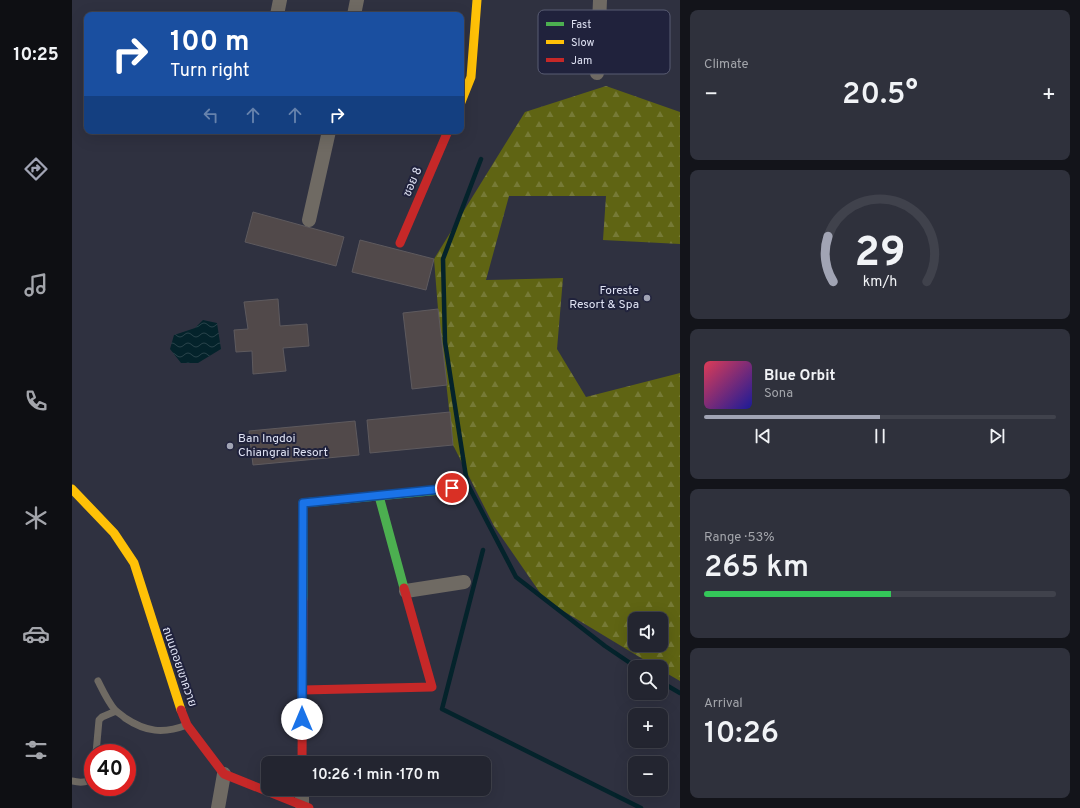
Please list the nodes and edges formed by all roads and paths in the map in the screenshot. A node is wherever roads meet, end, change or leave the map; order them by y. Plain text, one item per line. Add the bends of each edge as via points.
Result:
1 (280, 0) edge
2 (357, 0) edge
3 (477, 0) edge
4 (600, 0) edge
5 (600, 10) edge
6 (278, 12) edge
7 (355, 12) edge
8 (464, 95) edge
9 (327, 134) edge
10 (447, 134) edge
11 (309, 220) dead end
12 (400, 243) dead end
13 (452, 488) dead end
14 (72, 489) edge
15 (380, 496) junction
16 (464, 582) dead end
17 (406, 591) junction
18 (98, 681) dead end
19 (303, 690) junction
20 (116, 711) junction
21 (187, 725) junction
22 (97, 744) edge
23 (302, 756) edge
24 (224, 774) junction
25 (72, 781) edge
26 (84, 782) edge
27 (304, 796) edge
28 (306, 807) edge
29 (218, 808) edge

1 - 6 street
2 - 7 street
3 - 8 street via 472,77
4 - 5 street
9 - 11 street
10 - 12 street, ซอย 8
13 - 15 street
14 - 21 street, ถนนดอยเขาควาย via 114,533 134,563 164,663
15 - 17 street
15 - 19 street via 303,503
16 - 17 street
17 - 19 street via 432,687
18 - 20 lane
19 - 23 street
20 - 21 lane via 149,730 174,730
20 - 22 lane via 99,720
21 - 24 street, ถนนดอยเขาควาย
24 - 28 street
24 - 29 street
25 - 26 lane
27 - 28 street

